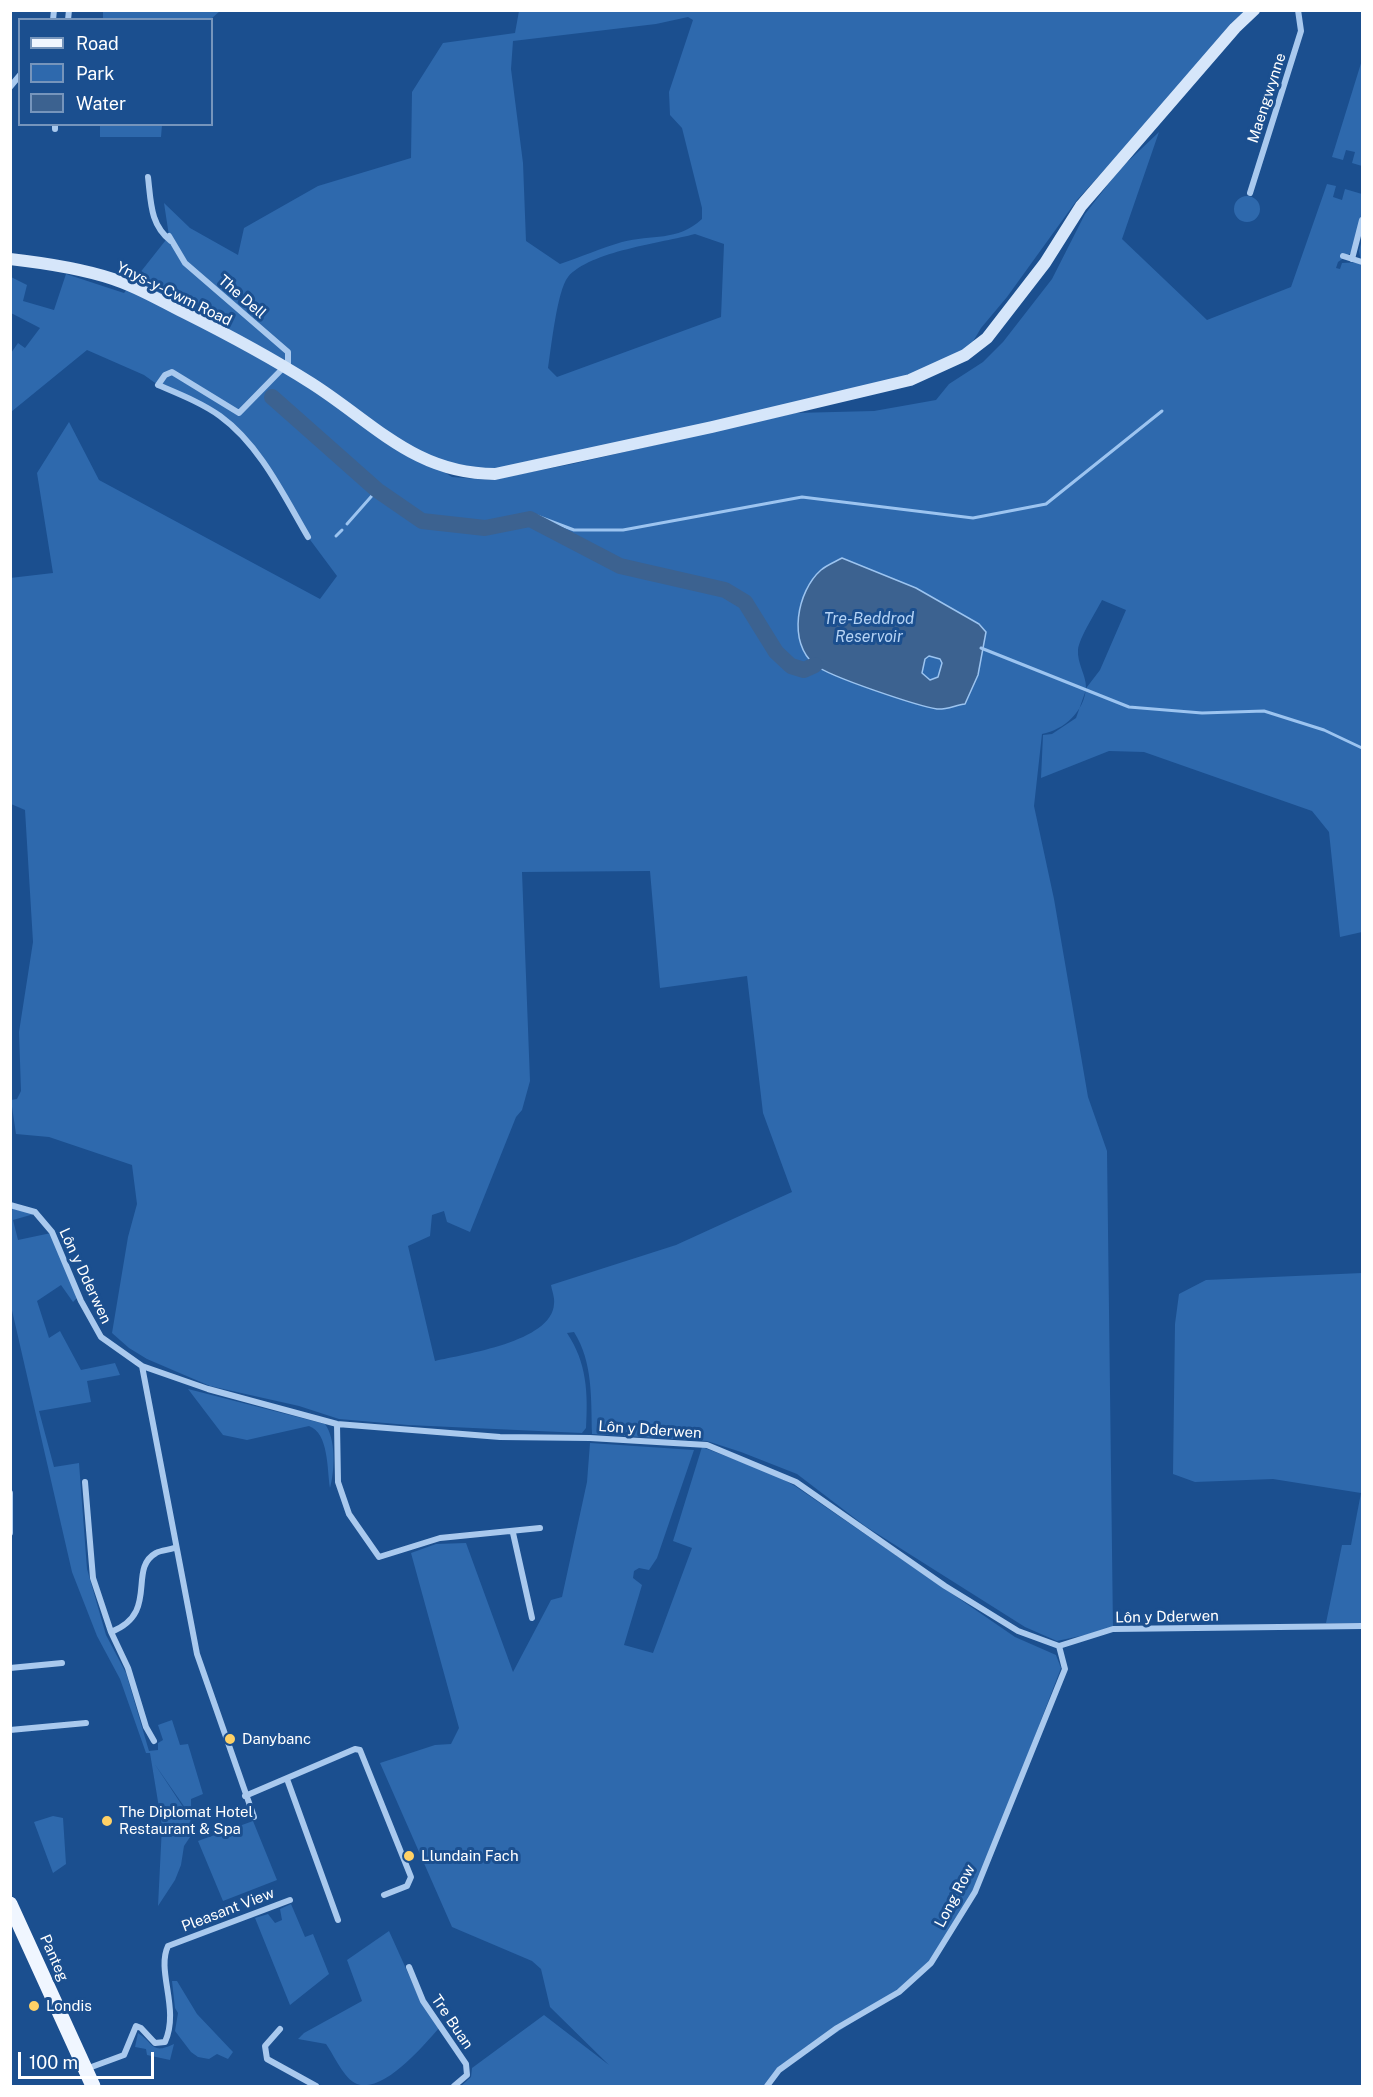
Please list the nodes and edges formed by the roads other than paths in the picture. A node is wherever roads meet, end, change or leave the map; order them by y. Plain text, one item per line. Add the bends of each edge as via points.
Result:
1 (1254, 10) edge
2 (1298, 10) edge
3 (148, 177) dead end
4 (1250, 193) dead end
5 (1362, 220) edge
6 (169, 236) dead end
7 (173, 243) junction
8 (1343, 256) dead end
9 (10, 259) edge
10 (1352, 259) junction
11 (1362, 262) edge
12 (283, 366) junction
13 (308, 537) dead end
14 (10, 1205) edge
15 (142, 1366) junction
16 (337, 1424) junction
17 (85, 1482) dead end
18 (10, 1493) edge
19 (540, 1528) dead end
20 (10, 1533) edge
21 (513, 1533) junction
22 (174, 1548) junction
23 (532, 1618) dead end
24 (1362, 1626) edge
25 (111, 1632) junction
26 (1059, 1646) junction
27 (62, 1663) dead end
28 (10, 1668) edge
29 (223, 1706) dead end
30 (215, 1709) junction
31 (86, 1723) dead end
32 (10, 1730) edge
33 (154, 1741) dead end
34 (286, 1779) junction
35 (245, 1796) junction
36 (254, 1817) dead end
37 (384, 1895) dead end
38 (290, 1900) dead end
39 (11, 1907) edge
40 (338, 1920) dead end
41 (409, 1967) dead end
42 (280, 2030) dead end
43 (85, 2069) junction
44 (93, 2086) edge
45 (316, 2086) edge
46 (454, 2086) edge
47 (766, 2086) edge

1 - 12 main road, Ynys-y-Cwm Road via 1082,206 1045,263 987,338 938,369 910,380 495,474 471,474 428,462 398,447
2 - 4 street, Maengwynne via 1301,31
3 - 7 street, The Dell via 154,221 162,235
5 - 10 street
6 - 7 street, The Dell
7 - 12 street, The Dell via 185,262 288,352 288,363
8 - 10 street
9 - 12 main road, Ynys-y-Cwm Road via 67,267 116,280
10 - 11 street
12 - 13 street via 239,413 172,372 158,385 204,406 238,432 269,473
14 - 15 street, Lôn y Dderwen via 35,1212 52,1232 101,1337
15 - 16 street, Lôn y Dderwen via 208,1389
15 - 22 street
16 - 21 street via 338,1482 349,1514 379,1557 440,1538
16 - 26 street, Lôn y Dderwen via 500,1437 707,1445 796,1482 945,1586 1018,1631
17 - 25 street via 93,1578
18 - 20 street
19 - 21 street
21 - 23 street
22 - 25 street via 155,1553 146,1564 136,1615 126,1626
22 - 30 street via 197,1654
24 - 26 street, Lôn y Dderwen via 1113,1629
25 - 33 street
26 - 47 street, Long Row via 1065,1669 975,1892 931,1963 900,1992 837,2028 779,2070
27 - 28 street
29 - 30 street
30 - 35 street
31 - 32 street
34 - 35 street
34 - 37 street via 355,1749 364,1754 411,1877 407,1886
34 - 40 street
35 - 36 street
38 - 43 street, Pleasant View via 168,1946 164,1964 170,2025 165,2042 154,2043 136,2026 124,2055
39 - 43 main road, Panteg
41 - 46 street, Tre Buan via 423,2001 466,2064 466,2074
42 - 45 street via 265,2046 267,2059
43 - 44 main road, Panteg

